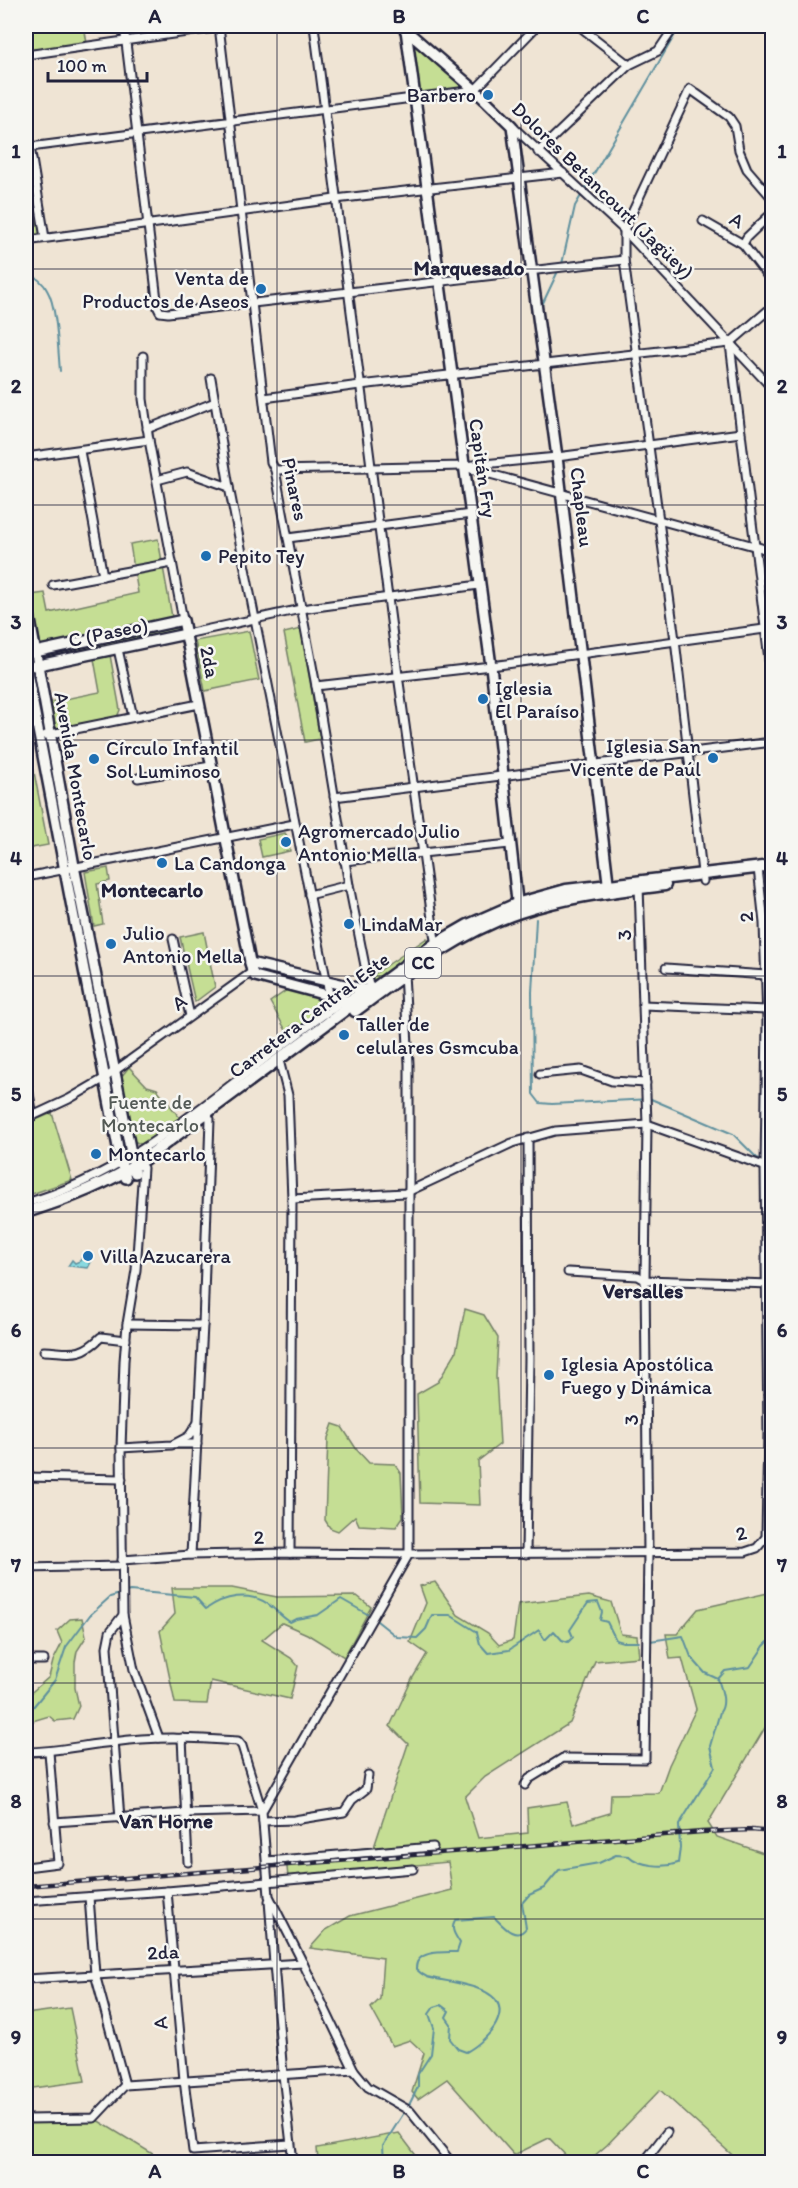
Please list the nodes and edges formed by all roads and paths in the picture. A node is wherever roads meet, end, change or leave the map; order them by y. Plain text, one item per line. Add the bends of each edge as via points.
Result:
1 (124, 26) edge
2 (219, 26) edge
3 (230, 26) edge
4 (314, 26) edge
5 (537, 26) edge
6 (579, 26) edge
7 (675, 26) edge
8 (404, 28) edge
9 (126, 41) junction
10 (26, 55) edge
11 (628, 65) junction
12 (475, 90) junction
13 (414, 97) junction
14 (323, 108) junction
15 (230, 122) junction
16 (512, 126) junction
17 (26, 133) edge
18 (137, 134) junction
19 (30, 147) junction
20 (538, 152) junction
21 (563, 173) junction
22 (519, 177) junction
23 (427, 189) junction
24 (772, 198) edge
25 (335, 199) junction
26 (241, 212) junction
27 (772, 213) edge
28 (703, 221) dead end
29 (149, 225) junction
30 (624, 230) junction
31 (45, 238) junction
32 (26, 241) edge
33 (743, 244) junction
34 (624, 260) junction
35 (532, 270) junction
36 (772, 282) edge
37 (440, 283) junction
38 (348, 292) junction
39 (252, 304) junction
40 (772, 307) edge
41 (730, 343) junction
42 (638, 353) junction
43 (143, 356) dead end
44 (543, 364) junction
45 (452, 375) junction
46 (211, 378) dead end
47 (360, 385) junction
48 (772, 388) edge
49 (264, 398) junction
50 (215, 402) junction
51 (147, 429) junction
52 (741, 433) junction
53 (149, 440) junction
54 (649, 444) junction
55 (80, 451) junction
56 (26, 457) edge
57 (557, 457) junction
58 (463, 466) junction
59 (370, 469) junction
60 (275, 470) junction
61 (157, 480) junction
62 (229, 488) junction
63 (562, 492) junction
64 (471, 514) junction
65 (659, 520) junction
66 (378, 526) junction
67 (288, 538) junction
68 (756, 547) junction
69 (772, 551) edge
70 (172, 563) junction
71 (103, 576) junction
72 (53, 585) dead end
73 (479, 585) junction
74 (387, 597) junction
75 (26, 598) edge
76 (301, 609) junction
77 (256, 619) junction
78 (183, 620) junction
79 (769, 628) edge
80 (186, 634) junction
81 (675, 640) junction
82 (118, 649) junction
83 (36, 652) junction
84 (26, 654) edge
85 (582, 654) junction
86 (38, 666) junction
87 (491, 666) junction
88 (26, 668) edge
89 (398, 675) junction
90 (772, 684) edge
91 (316, 686) junction
92 (200, 705) junction
93 (133, 717) junction
94 (50, 734) junction
95 (39, 736) junction
96 (772, 742) edge
97 (690, 753) junction
98 (211, 766) junction
99 (595, 766) junction
100 (503, 776) junction
101 (138, 778) dead end
102 (413, 786) junction
103 (334, 797) junction
104 (294, 824) junction
105 (225, 838) junction
106 (510, 844) junction
107 (421, 853) junction
108 (344, 861) junction
109 (74, 866) junction
110 (772, 866) edge
111 (63, 869) junction
112 (758, 871) junction
113 (772, 873) edge
114 (26, 877) edge
115 (703, 877) junction
116 (639, 884) junction
117 (349, 885) junction
118 (609, 889) junction
119 (309, 895) junction
120 (518, 908) junction
121 (173, 939) dead end
122 (437, 948) junction
123 (251, 968) junction
124 (666, 968) dead end
125 (404, 972) junction
126 (766, 975) junction
127 (326, 981) junction
128 (371, 992) junction
129 (329, 996) junction
130 (355, 1002) junction
131 (643, 1005) junction
132 (332, 1009) junction
133 (767, 1010) junction
134 (190, 1016) junction
135 (770, 1019) edge
136 (281, 1063) junction
137 (115, 1071) junction
138 (540, 1074) dead end
139 (105, 1078) junction
140 (26, 1079) edge
141 (646, 1083) junction
142 (208, 1116) junction
143 (29, 1118) edge
144 (646, 1124) junction
145 (528, 1138) junction
146 (131, 1168) junction
147 (769, 1168) edge
148 (410, 1190) junction
149 (292, 1199) junction
150 (26, 1203) edge
151 (26, 1212) edge
152 (26, 1219) edge
153 (568, 1272) dead end
154 (645, 1280) junction
155 (769, 1284) edge
156 (127, 1324) junction
157 (203, 1325) junction
158 (126, 1340) junction
159 (44, 1351) dead end
160 (198, 1422) junction
161 (770, 1433) edge
162 (197, 1444) junction
163 (172, 1445) junction
164 (122, 1448) junction
165 (26, 1477) edge
166 (122, 1479) junction
167 (290, 1553) junction
168 (648, 1553) junction
169 (409, 1554) junction
170 (526, 1554) junction
171 (191, 1555) junction
172 (122, 1563) junction
173 (26, 1568) edge
174 (123, 1615) junction
175 (26, 1660) edge
176 (44, 1660) dead end
177 (159, 1738) junction
178 (182, 1738) junction
179 (114, 1741) junction
180 (26, 1752) edge
181 (50, 1752) junction
182 (368, 1775) dead end
183 (525, 1785) dead end
184 (262, 1811) junction
185 (186, 1813) junction
186 (120, 1819) junction
187 (263, 1821) junction
188 (54, 1822) junction
189 (433, 1847) dead end
190 (267, 1861) junction
191 (188, 1862) dead end
192 (26, 1867) edge
193 (413, 1869) dead end
194 (267, 1882) junction
195 (167, 1892) junction
196 (269, 1896) junction
197 (89, 1897) junction
198 (26, 1901) edge
199 (303, 1963) junction
200 (274, 1964) junction
201 (173, 1970) junction
202 (95, 1974) junction
203 (26, 1979) edge
204 (354, 2070) junction
205 (283, 2075) junction
206 (184, 2080) junction
207 (125, 2085) junction
208 (26, 2119) edge
209 (667, 2132) dead end
210 (290, 2144) junction
211 (293, 2163) edge
212 (451, 2163) edge
213 (644, 2163) edge

1 - 9 street
2 - 3 street
2 - 9 street
2 - 15 street, Pinares
4 - 14 street
5 - 12 street
6 - 11 street
7 - 11 street via 658,51
8 - 12 street, Dolores Betancourt (Jagüey)
8 - 13 street, Capitán Fry
9 - 10 street
9 - 18 street
11 - 20 street
12 - 13 street
12 - 16 street, Dolores Betancourt (Jagüey)
13 - 14 street
13 - 23 street, Capitán Fry
14 - 15 street
14 - 25 street
15 - 18 street
15 - 26 street, Pinares
16 - 20 street, Dolores Betancourt (Jagüey)
16 - 22 street, Chapleau
17 - 19 street
18 - 19 street
18 - 29 street
19 - 31 street
20 - 21 street, Dolores Betancourt (Jagüey)
21 - 22 street
21 - 30 street, Dolores Betancourt (Jagüey)
22 - 23 street
22 - 35 street, Chapleau
23 - 25 street
23 - 37 street, Capitán Fry
24 - 30 street via 747,169 729,117 690,89
25 - 26 street
25 - 38 street
26 - 29 street
26 - 39 street, Pinares
27 - 33 street
28 - 33 street, A
29 - 31 street
29 - 39 street via 160,312
30 - 34 street
30 - 41 street, Dolores Betancourt (Jagüey)
31 - 32 street
33 - 36 street, A
34 - 35 street
34 - 42 street
35 - 37 street
35 - 44 street, Chapleau
37 - 38 street
37 - 45 street, Capitán Fry
38 - 39 street
38 - 47 street
39 - 49 street, Pinares
40 - 41 street
41 - 42 street
41 - 48 street, Dolores Betancourt (Jagüey)
41 - 52 street
42 - 44 street
42 - 54 street
43 - 51 street, 2da
44 - 45 street
44 - 57 street, Chapleau
45 - 47 street
45 - 58 street, Capitán Fry
46 - 50 street
47 - 49 street
47 - 59 street
49 - 60 street, Pinares
50 - 51 street
50 - 62 street
51 - 53 street, 2da
52 - 54 street
52 - 68 street
53 - 55 street
53 - 61 street, 2da
54 - 57 street
54 - 65 street
55 - 56 street
55 - 71 street
57 - 58 street
57 - 63 street, Chapleau
58 - 59 street
58 - 63 street
58 - 64 street, Capitán Fry
59 - 60 street
59 - 66 street
60 - 67 street, Pinares
61 - 62 street via 187,472
61 - 70 street, 2da
62 - 77 street
63 - 65 street
63 - 85 street, Chapleau
64 - 66 street
64 - 73 street, Capitán Fry
65 - 68 street
65 - 81 street
66 - 67 street
66 - 74 street
67 - 76 street, Pinares
68 - 69 street
68 - 79 street
70 - 71 street
70 - 78 street, 2da
71 - 72 street
73 - 74 street
73 - 87 street, Capitán Fry
74 - 76 street
74 - 89 street
75 - 83 street, Avenida Montecarlo
76 - 77 street
76 - 91 street, Pinares
77 - 80 street
77 - 104 street
78 - 80 street, 2da
78 - 83 street, C (Paseo)
79 - 81 street
79 - 90 street
80 - 82 street, C (Paseo)
80 - 92 street, 2da
81 - 85 street
81 - 97 street
82 - 86 street, C (Paseo)
82 - 93 street
83 - 84 street, C (Paseo)
83 - 86 street, Avenida Montecarlo
85 - 87 street
85 - 99 street, Chapleau
86 - 88 street, C (Paseo)
86 - 94 street, Avenida Montecarlo
87 - 89 street
87 - 100 street, Capitán Fry
88 - 95 street, Avenida Montecarlo
89 - 91 street
89 - 102 street
91 - 103 street, Pinares
92 - 93 street
92 - 98 street, 2da
93 - 94 street
94 - 95 street
94 - 109 street, Avenida Montecarlo
95 - 111 street, Avenida Montecarlo
96 - 97 street
97 - 99 street
97 - 115 street
98 - 101 street
98 - 105 street, 2da
99 - 100 street
99 - 118 street, Chapleau
100 - 102 street
100 - 106 street, Capitán Fry
102 - 103 street
102 - 107 street
103 - 108 street, Pinares
104 - 105 street
104 - 119 street
105 - 109 street
105 - 123 street, 2da
106 - 107 street
106 - 120 street, Capitán Fry
107 - 108 street
107 - 122 street
108 - 117 street, Pinares
109 - 111 street
109 - 137 street, Avenida Montecarlo
110 - 112 main road, Carretera Central Este / CC
111 - 114 street
111 - 139 street, Avenida Montecarlo
112 - 113 main road, Carretera Central Este / CC
112 - 115 main road, Carretera Central Este / CC
112 - 126 street, 2
115 - 116 main road, Carretera Central Este / CC
116 - 118 main road, Carretera Central Este / CC
116 - 131 street, 3
117 - 119 street
117 - 128 street, Pinares
118 - 120 main road, Carretera Central Este / CC via 566,890
119 - 127 street
120 - 122 main road, Carretera Central Este / CC via 468,925
121 - 134 street
122 - 125 main road, Carretera Central Este / CC
123 - 127 street
123 - 129 street via 255,976
123 - 134 street, A
124 - 126 street
125 - 128 main road, Carretera Central Este / CC
125 - 148 street
126 - 133 street, 2
127 - 128 street
127 - 129 street
128 - 130 main road, Carretera Central Este / CC
129 - 130 street
129 - 132 street
130 - 132 street
130 - 136 main road, Carretera Central Este / CC
131 - 133 street
131 - 141 street, 3
132 - 146 street via 198,1110
133 - 135 street, 2
134 - 137 street, A
135 - 147 street, 2
136 - 142 main road, Carretera Central Este / CC
136 - 149 street via 288,1095
137 - 139 street, A
137 - 146 street, Avenida Montecarlo
138 - 141 street via 581,1070 612,1081
139 - 143 street, A
139 - 146 street, Avenida Montecarlo
140 - 143 street
141 - 144 street, 3
142 - 146 main road, Carretera Central Este / CC
142 - 157 street
144 - 145 street via 555,1131
144 - 147 street
144 - 154 street, 3
145 - 148 street
145 - 170 street via 530,1359
146 - 150 street
146 - 151 main road, Carretera Central Este / CC via 77,1195
146 - 152 main road, Carretera Central Este / CC via 80,1200
146 - 156 street via 136,1270
147 - 155 street, 2
148 - 149 street
148 - 169 street
149 - 167 street
153 - 154 street via 638,1276
154 - 155 street
154 - 168 street, 3
155 - 161 street, 2
156 - 157 street
156 - 158 street
157 - 160 street
158 - 159 street via 101,1337 80,1352
158 - 164 street
160 - 162 street
160 - 163 street via 189,1436
161 - 168 street, 2 via 766,1537 757,1548 745,1552
162 - 163 street
162 - 171 street
163 - 164 street
164 - 166 street
165 - 166 street
166 - 172 street
167 - 169 street, 2
167 - 171 street, 2
168 - 170 street, 2
168 - 183 street, 3 via 645,1759 563,1758
169 - 170 street, 2
169 - 184 street
171 - 172 street, 2
172 - 173 street, 2
172 - 174 street
174 - 177 street via 134,1670
174 - 179 street via 110,1632 107,1647
175 - 176 street
177 - 178 street
177 - 179 street
178 - 184 street via 238,1741
178 - 185 street
179 - 181 street
179 - 186 street
180 - 181 street
181 - 188 street
182 - 187 street via 366,1789 345,1812
184 - 185 street
184 - 187 street
185 - 186 street
185 - 191 street
186 - 188 street
187 - 190 street
188 - 192 street via 58,1863
189 - 190 street
190 - 194 street
193 - 194 street
194 - 195 street
194 - 196 street
195 - 197 street
195 - 201 street, A
196 - 199 street
196 - 200 street
197 - 198 street
197 - 202 street
199 - 200 street, 2da
199 - 204 street
200 - 201 street, 2da
200 - 205 street
201 - 202 street, 2da
201 - 206 street, A
202 - 203 street, 2da
202 - 207 street
204 - 205 street
204 - 212 street via 369,2087 410,2111
205 - 206 street
205 - 210 street
206 - 207 street
206 - 210 street, A via 193,2151
207 - 208 street via 94,2118
209 - 213 street
210 - 211 street

